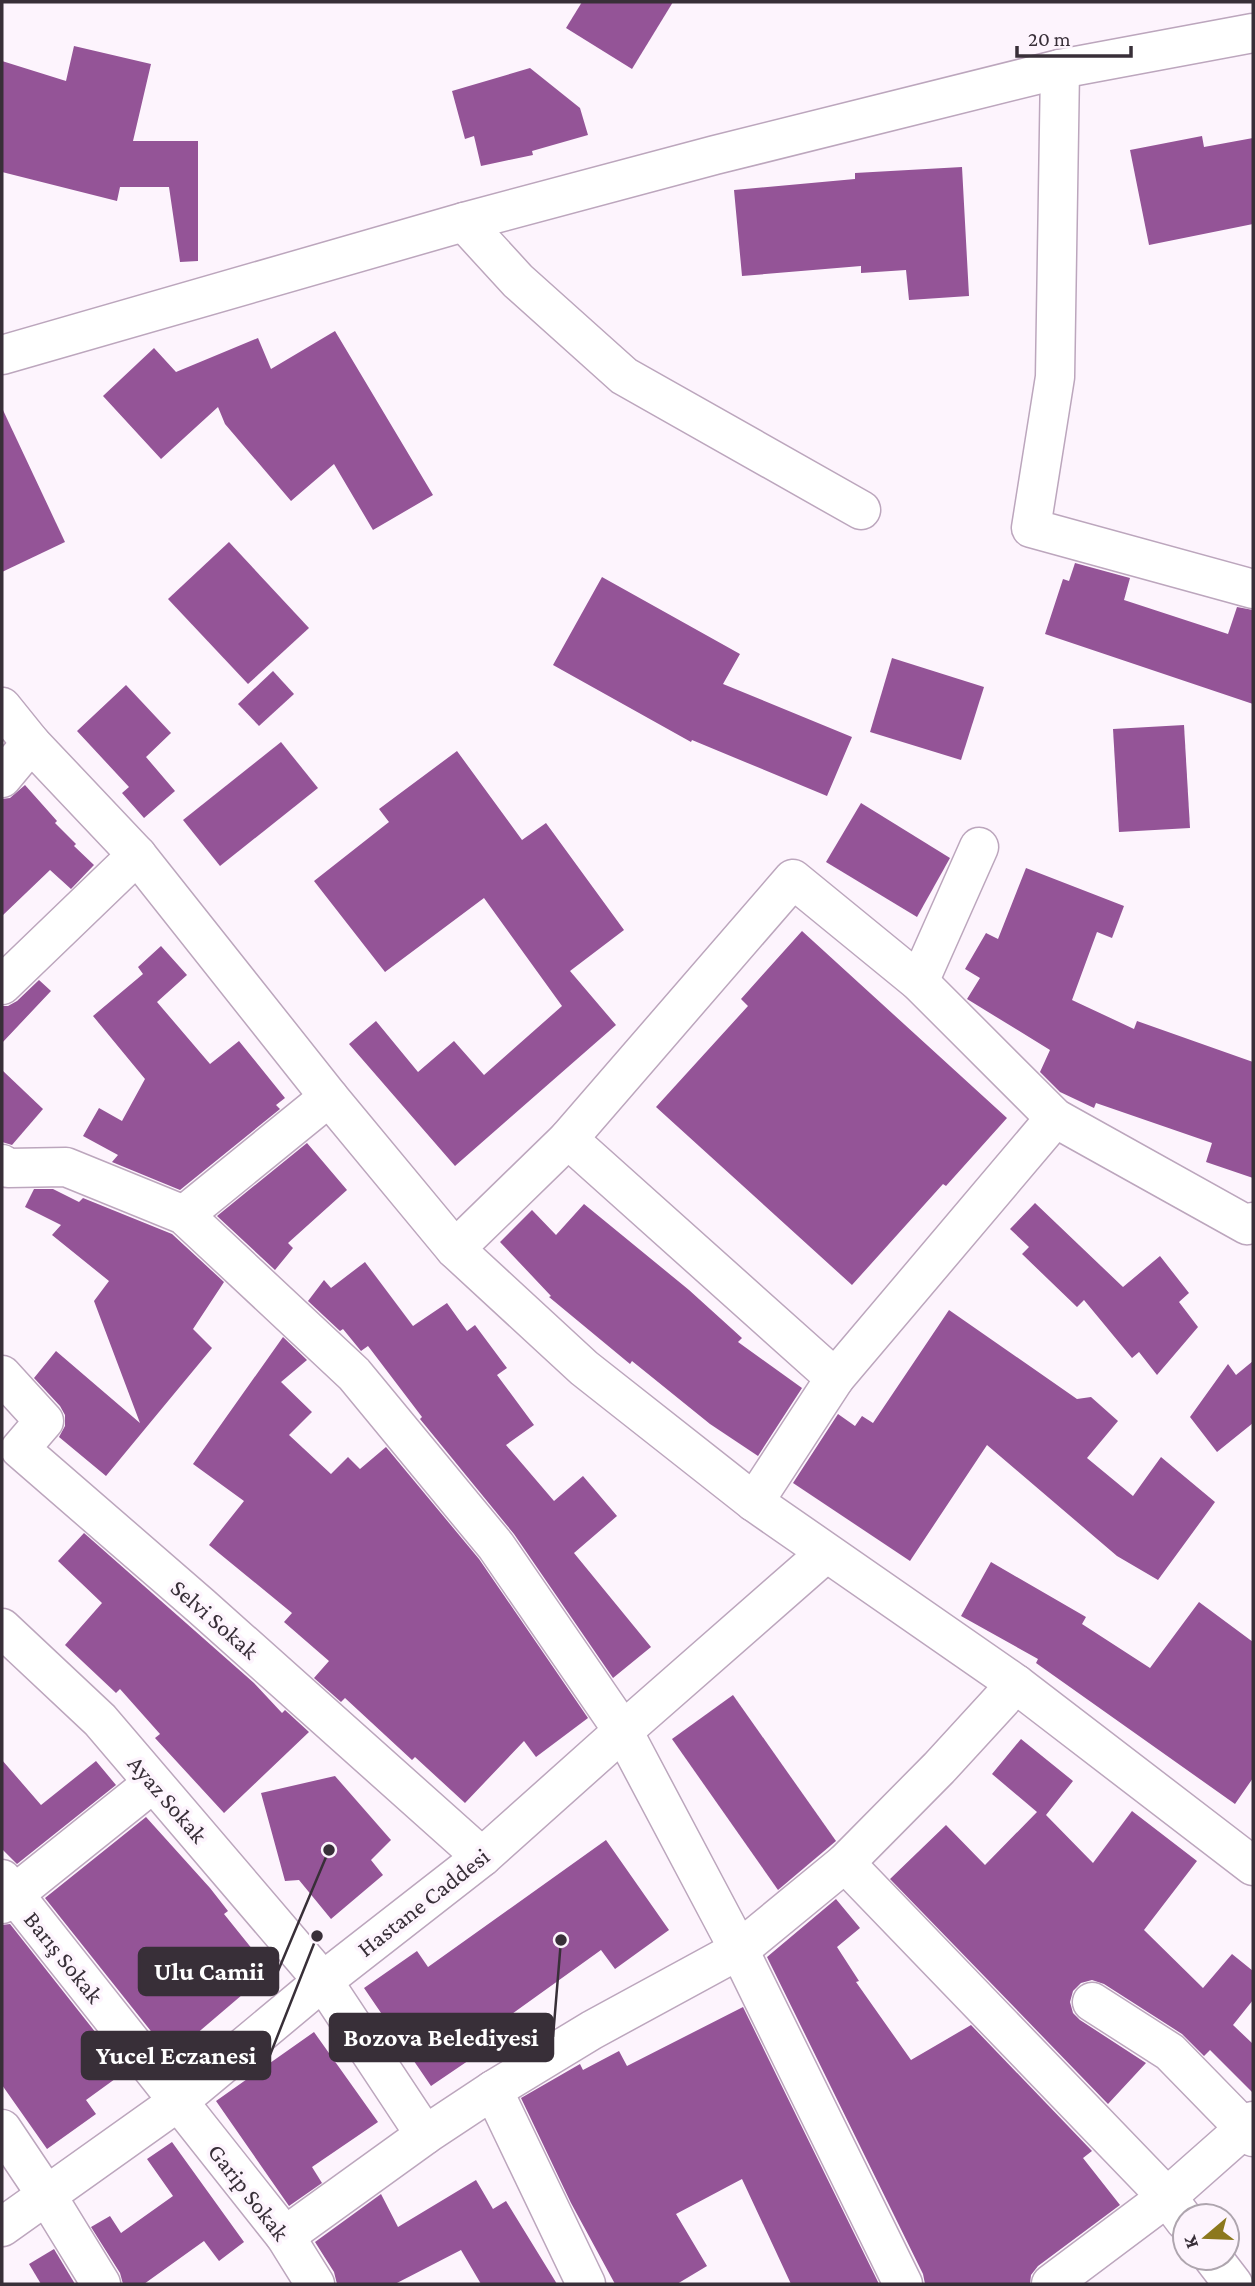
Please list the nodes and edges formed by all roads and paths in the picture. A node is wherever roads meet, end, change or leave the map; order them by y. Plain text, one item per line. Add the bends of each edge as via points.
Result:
1 (1253, 33) edge
2 (1060, 69) junction
3 (464, 222) junction
4 (2, 355) edge
5 (861, 510) dead end
6 (1253, 589) edge
7 (2, 706) edge
8 (31, 743) junction
9 (2, 778) edge
10 (979, 847) dead end
11 (137, 855) junction
12 (919, 982) junction
13 (2, 985) edge
14 (329, 1097) junction
15 (1055, 1118) junction
16 (568, 1139) junction
17 (2, 1164) edge
18 (184, 1215) junction
19 (1253, 1222) edge
20 (454, 1249) junction
21 (2, 1374) edge
22 (835, 1378) junction
23 (11, 1458) edge
24 (754, 1502) junction
25 (826, 1553) junction
26 (2, 1628) edge
27 (1016, 1684) junction
28 (622, 1731) junction
29 (153, 1783) junction
30 (482, 1857) junction
31 (845, 1863) junction
32 (1253, 1866) edge
33 (6, 1892) edge
34 (739, 1950) junction
35 (323, 1981) junction
36 (1092, 2002) dead end
37 (493, 2090) junction
38 (180, 2102) junction
39 (2, 2129) edge
40 (1250, 2129) edge
41 (425, 2135) junction
42 (47, 2196) junction
43 (1182, 2202) edge
44 (1171, 2204) edge
45 (1171, 2212) edge
46 (2, 2227) edge
47 (285, 2236) junction
48 (102, 2284) edge
49 (315, 2284) edge
50 (586, 2284) edge
51 (904, 2284) edge
52 (1051, 2284) edge

1 - 2 street
2 - 3 street
2 - 6 street via 1055,377 1031,528
3 - 4 street
3 - 5 street via 518,281 624,376
7 - 8 street
8 - 9 street
8 - 11 street
10 - 12 street
11 - 13 street
11 - 14 street
12 - 15 street
12 - 16 street via 793,879
14 - 18 street
14 - 20 street
15 - 19 street via 1247,1225
15 - 22 street
16 - 20 street
16 - 22 street
17 - 18 street via 8,1168 66,1167
18 - 28 street via 354,1374 496,1546
20 - 24 street via 584,1368
21 - 23 street, Selvi Sokak via 44,1421
22 - 24 street
23 - 30 street, Selvi Sokak via 212,1615
24 - 25 street
25 - 27 street
25 - 28 street, Hastane Caddesi
26 - 29 street, Ayaz Sokak via 100,1720
27 - 31 street
27 - 32 street
28 - 30 street, Hastane Caddesi
28 - 34 street
29 - 33 street
29 - 35 street, Ayaz Sokak
30 - 35 street, Hastane Caddesi
31 - 34 street
31 - 44 street
33 - 38 street, Barış Sokak
34 - 37 street
34 - 51 street
35 - 38 street, Hastane Caddesi
35 - 41 street, Ayaz Sokak
36 - 40 street via 1170,2052
37 - 41 street
37 - 50 street
38 - 42 street, Hastane Caddesi
38 - 47 street, Garip Sokak
39 - 42 street
40 - 43 street
41 - 47 street
42 - 46 street, Hastane Caddesi
42 - 48 street
45 - 52 street
47 - 49 street, Garip Sokak

